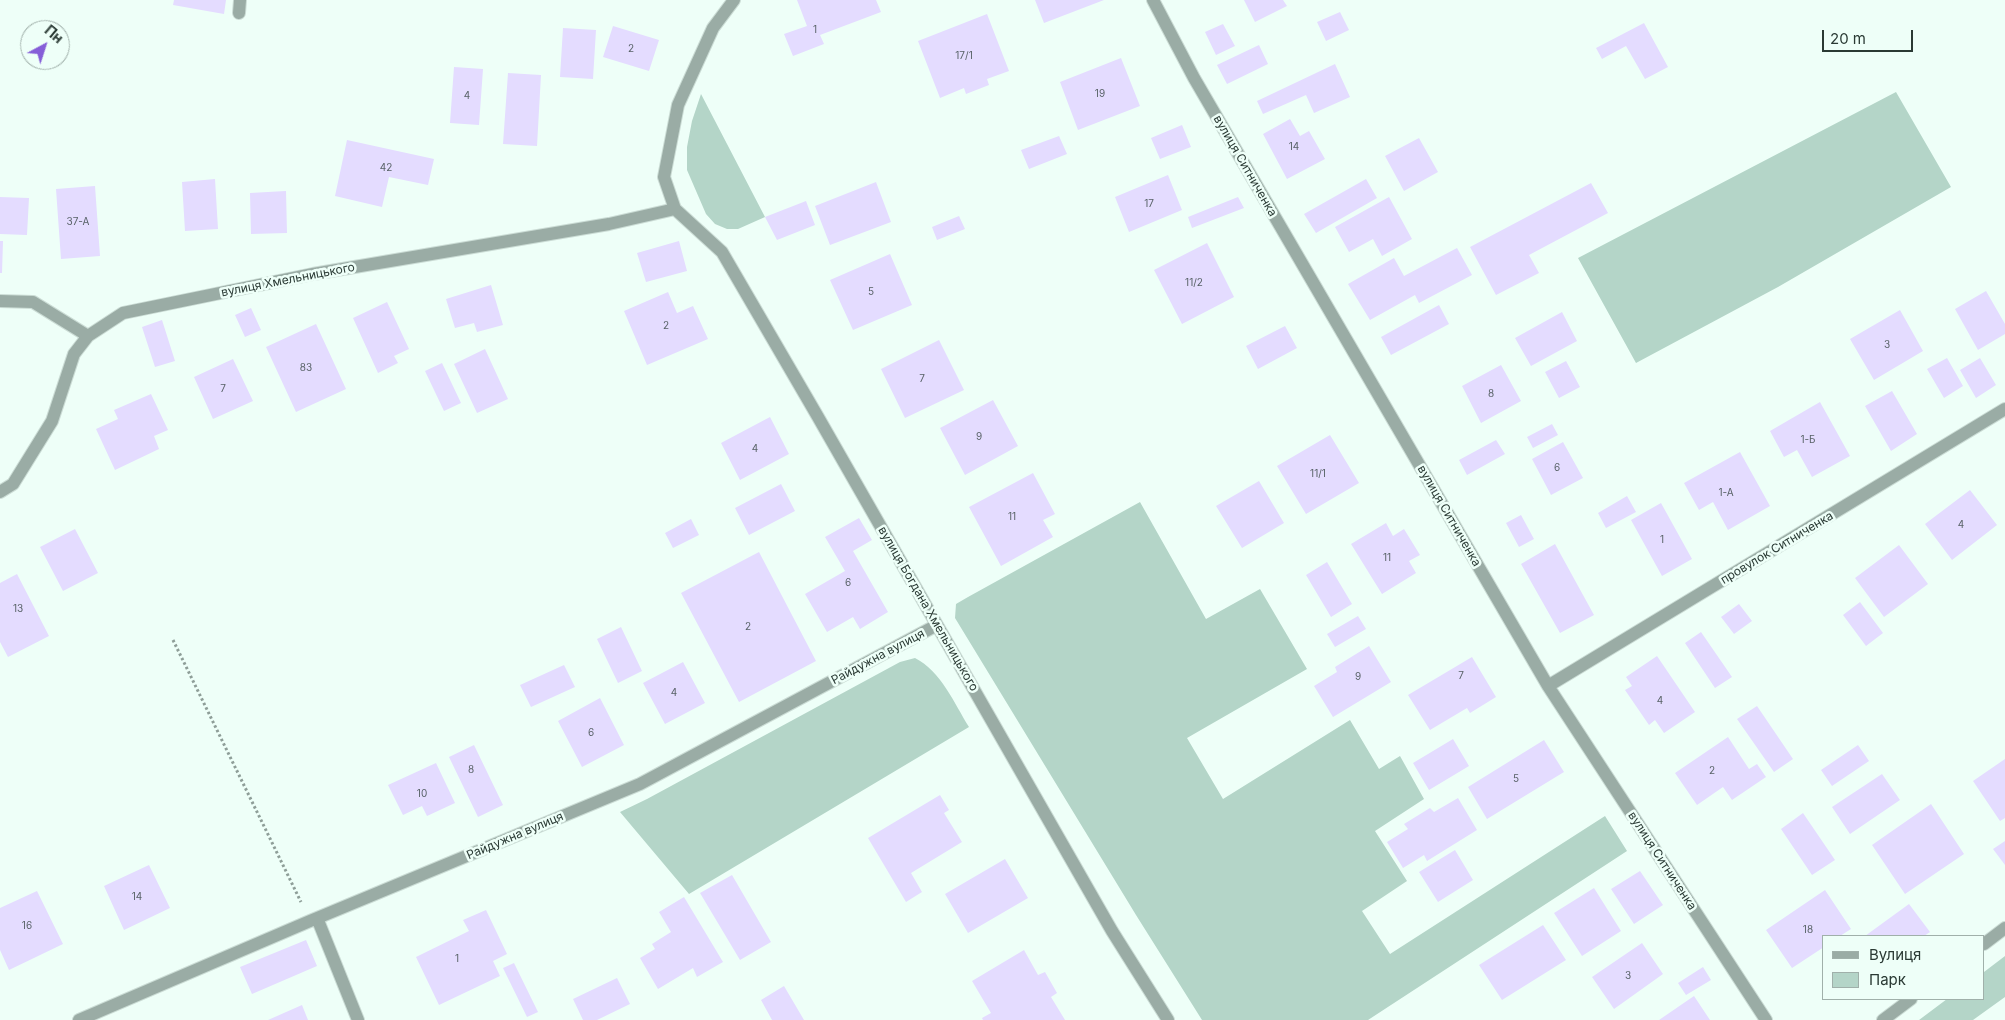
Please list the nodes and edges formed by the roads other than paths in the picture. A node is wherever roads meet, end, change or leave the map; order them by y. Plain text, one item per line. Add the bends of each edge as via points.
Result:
1 (240, 0) edge
2 (734, 0) edge
3 (1153, 0) edge
4 (239, 14) dead end
5 (676, 209) junction
6 (0, 301) edge
7 (88, 336) junction
8 (2005, 409) edge
9 (0, 492) edge
10 (937, 625) junction
11 (1548, 686) junction
12 (314, 919) junction
13 (2005, 928) edge
14 (1985, 943) edge
15 (1910, 1000) edge
16 (79, 1020) edge
17 (358, 1020) edge
18 (1168, 1020) edge
19 (1766, 1020) edge
20 (1883, 1020) edge

1 - 4 street
2 - 5 street via 713,28 678,105 664,177
3 - 11 street, вулиця Ситниченка via 1194,78
5 - 7 street, вулиця Хмельницького via 609,224 313,274 123,313
5 - 10 street, вулиця Богдана Хмельницького via 722,252
6 - 7 street via 33,302
7 - 9 street, вулиця Хмельницького via 74,354 52,421 14,484
8 - 11 street, провулок Ситниченка
10 - 12 street, Райдужна вулиця via 640,784
10 - 18 street, вулиця Богдана Хмельницького via 1112,931
11 - 19 street, вулиця Ситниченка
12 - 16 street, Райдужна вулиця
12 - 17 street
13 - 14 street
15 - 20 street

